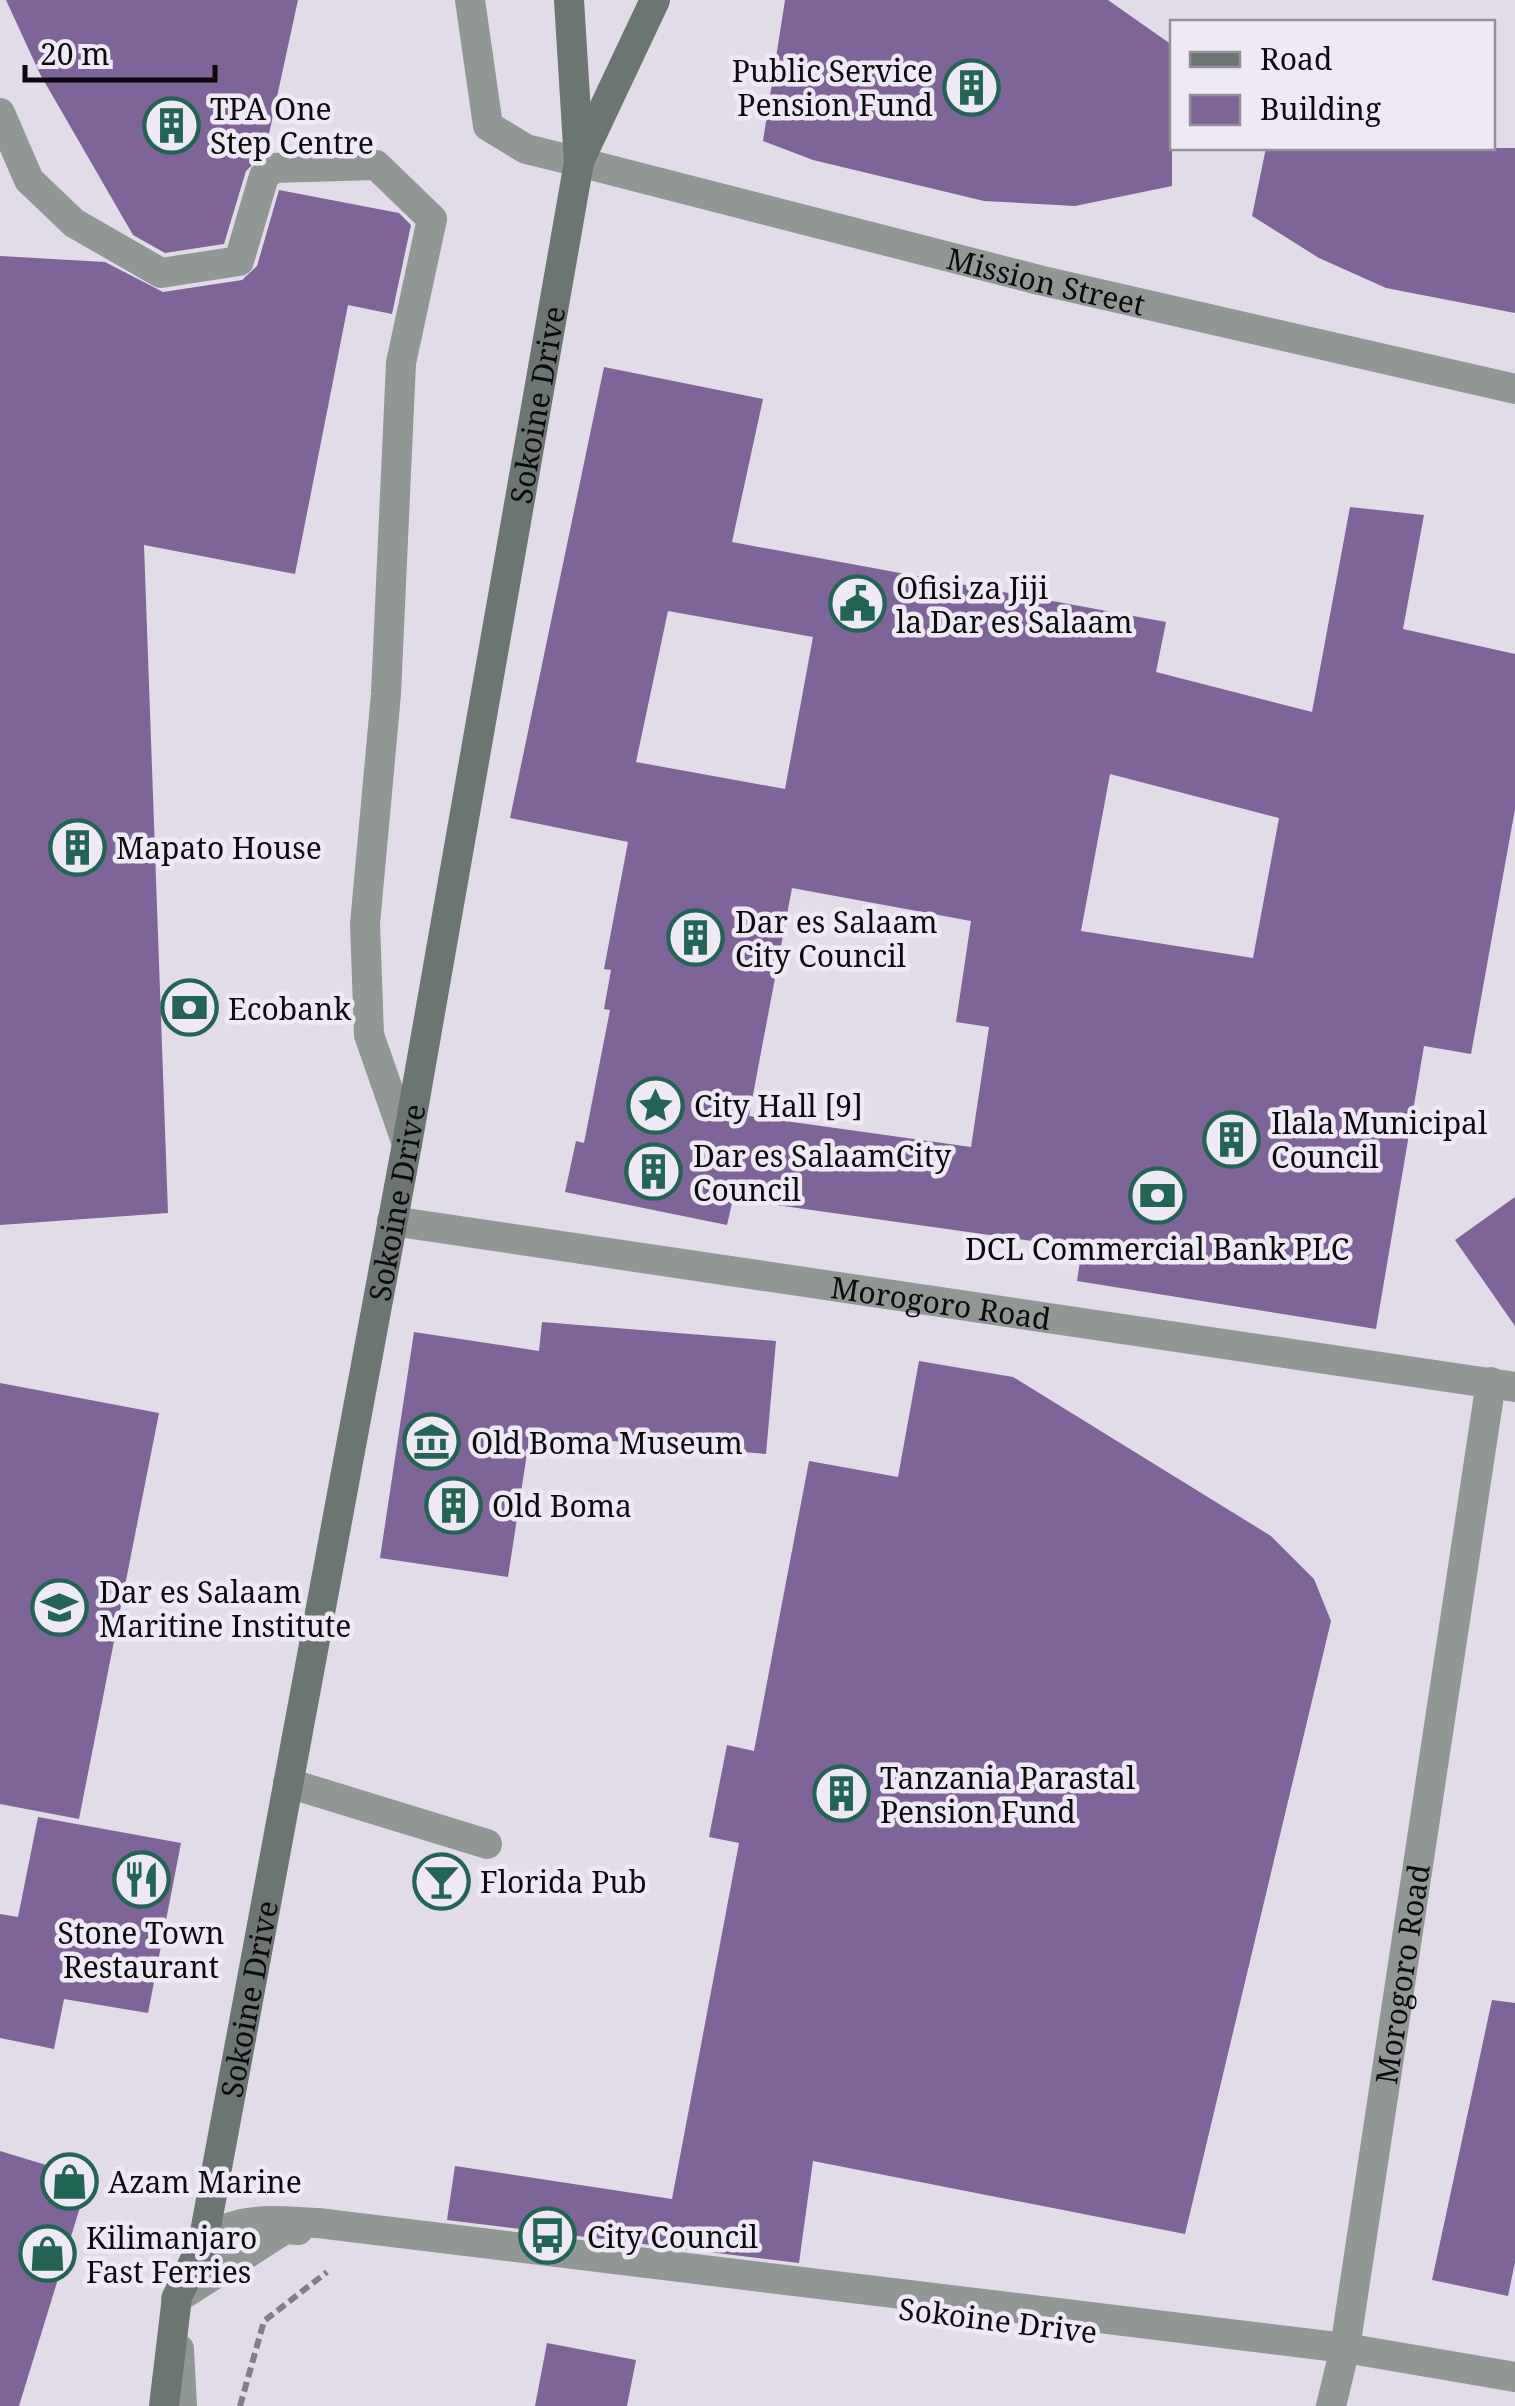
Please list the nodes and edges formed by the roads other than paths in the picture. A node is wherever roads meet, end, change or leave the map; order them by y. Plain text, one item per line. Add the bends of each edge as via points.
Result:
1 (470, 0) edge
2 (568, 0) edge
3 (655, 0) edge
4 (0, 113) edge
5 (578, 162) junction
6 (1515, 389) edge
7 (408, 1144) junction
8 (392, 1222) junction
9 (1503, 1385) edge
10 (288, 1783) junction
11 (487, 1844) dead end
12 (203, 2243) junction
13 (177, 2297) junction
14 (1304, 2344) junction
15 (1345, 2348) junction
16 (1515, 2378) edge
17 (162, 2406) edge
18 (182, 2406) edge
19 (1331, 2406) edge

1 - 5 street, Mission Street via 488,126 526,149
2 - 5 street, Sokoine Drive
3 - 5 street, Sokoine Drive
4 - 7 street via 30,180 74,223 160,272 239,262 264,176 274,168 376,164 432,219 401,363 386,694 365,924 369,1035
5 - 6 street, Mission Street via 1039,280
5 - 7 street, Sokoine Drive
7 - 8 street, Sokoine Drive
8 - 9 street, Morogoro Road
8 - 10 street, Sokoine Drive
9 - 15 street, Morogoro Road
10 - 11 street
10 - 12 street, Sokoine Drive
12 - 13 street, Sokoine Drive
12 - 14 street via 246,2219 318,2223
13 - 14 street, Sokoine Drive via 285,2228 1128,2336
13 - 17 street, Sokoine Drive
13 - 18 street
14 - 15 street
15 - 16 street
15 - 19 street, Morogoro Road

